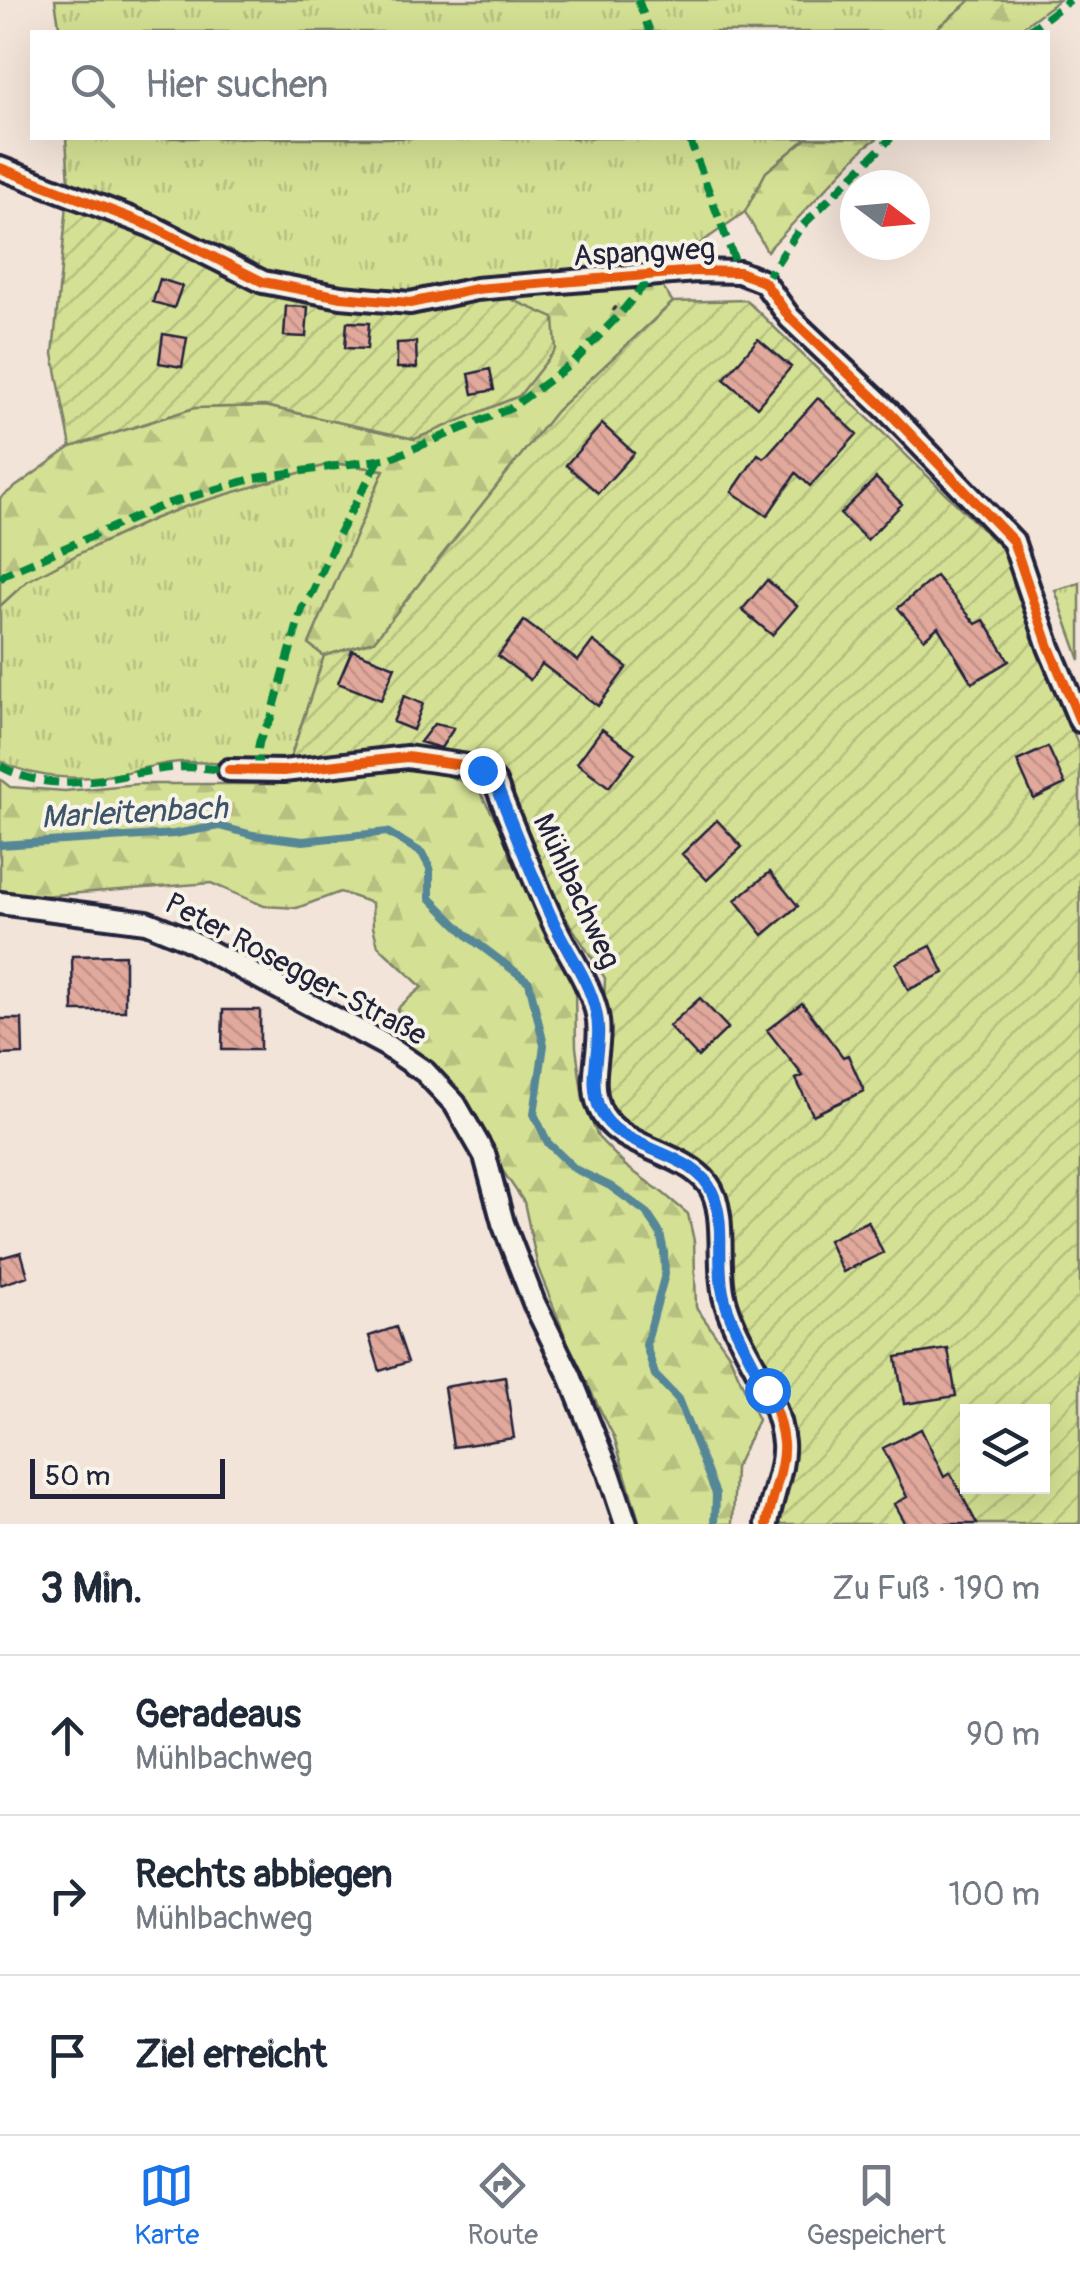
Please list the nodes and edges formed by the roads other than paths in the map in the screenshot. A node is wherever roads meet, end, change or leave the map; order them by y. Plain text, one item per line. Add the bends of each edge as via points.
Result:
1 (0, 168) edge
2 (1080, 721) edge
3 (229, 770) dead end
4 (0, 904) edge
5 (626, 1524) edge
6 (767, 1524) edge

1 - 2 street, Aspangweg via 151,226 263,282 341,297 410,303 476,290 696,271 739,272 764,282 790,318 1013,541
3 - 6 street, Mühlbachweg via 283,771 407,756 469,766 495,782 554,924 588,984 598,1016 594,1080 600,1110 618,1132 678,1160 713,1192 723,1293 775,1410 783,1445
4 - 5 street, Peter Rosegger-Straße via 146,922 388,1046 425,1072 455,1104 485,1156 503,1223

